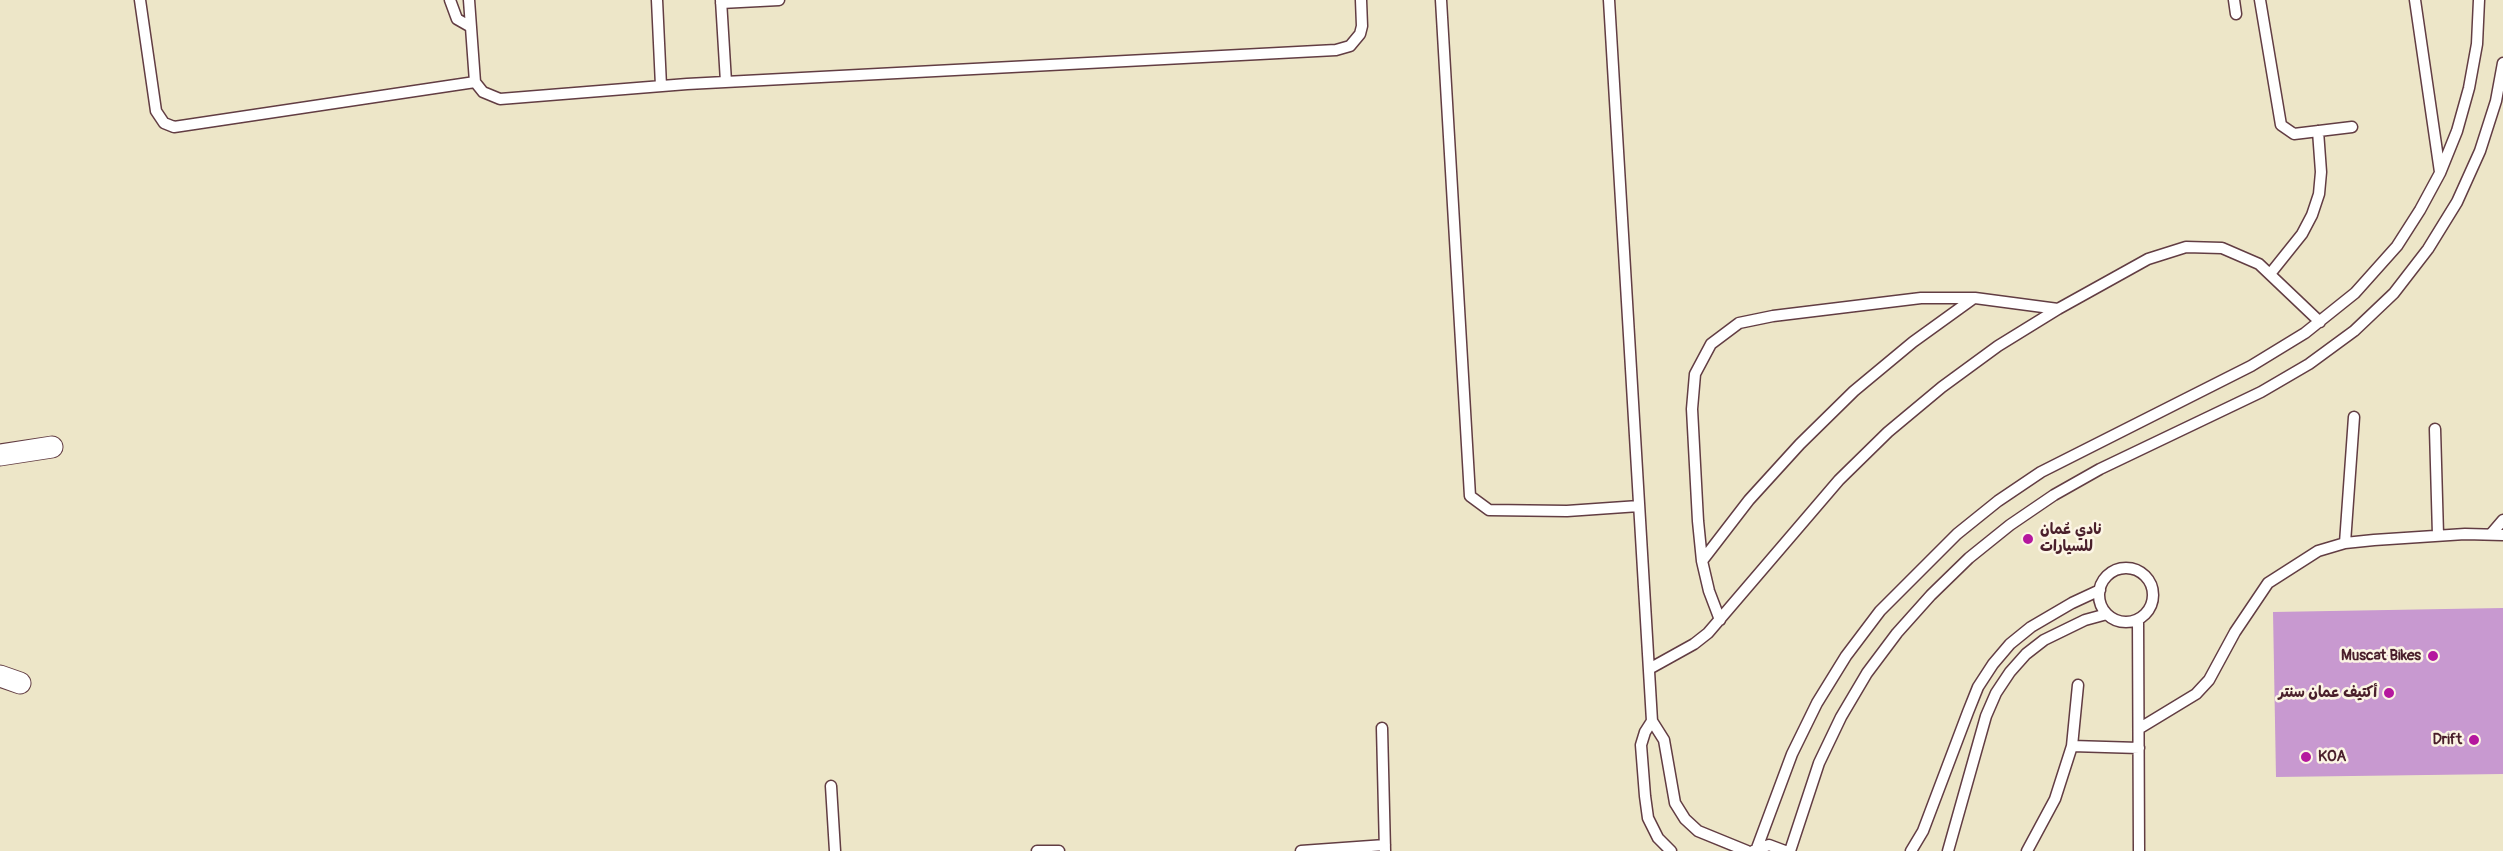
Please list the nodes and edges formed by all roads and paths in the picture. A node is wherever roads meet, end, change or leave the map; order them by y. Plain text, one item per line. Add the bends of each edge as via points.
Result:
1 (140, 0) edge
2 (450, 0) edge
3 (469, 0) edge
4 (657, 0) edge
5 (779, 0) edge
6 (1361, 0) edge
7 (1441, 0) edge
8 (1610, 0) edge
9 (2234, 0) edge
10 (2260, 0) edge
11 (2415, 0) edge
12 (2479, 0) edge
13 (721, 2) edge
14 (2236, 14) dead end
15 (471, 27) junction
16 (2503, 63) edge
17 (475, 82) junction
18 (726, 82) junction
19 (661, 86) junction
20 (2352, 127) dead end
21 (2318, 131) junction
22 (2440, 173) junction
23 (2270, 274) junction
24 (1975, 298) junction
25 (2058, 309) junction
26 (2320, 322) junction
27 (2354, 417) dead end
28 (2434, 429) dead end
29 (52, 447) dead end
30 (0, 455) edge
31 (1639, 506) junction
32 (2503, 520) edge
33 (2491, 534) junction
34 (2438, 535) junction
35 (2503, 535) edge
36 (2345, 543) junction
37 (1702, 561) junction
38 (2100, 590) junction
39 (2107, 614) junction
40 (2138, 619) junction
41 (1720, 620) junction
42 (1649, 669) junction
43 (2078, 685) dead end
44 (1652, 721) junction
45 (1382, 728) dead end
46 (2140, 728) junction
47 (2072, 746) junction
48 (2139, 748) junction
49 (831, 786) dead end
50 (1385, 848) edge
51 (1752, 850) edge
52 (835, 851) edge
53 (1037, 851) edge
54 (1059, 851) edge
55 (1302, 851) edge
56 (1671, 851) edge
57 (1785, 851) edge
58 (1790, 851) edge
59 (1911, 851) edge
60 (1948, 851) edge
61 (2026, 851) edge
62 (2139, 851) edge

1 - 17 lane via 156,111 164,123 174,127
2 - 15 lane via 457,19
3 - 15 lane
4 - 19 lane
5 - 13 lane
6 - 18 lane via 1360,34 1350,46 1336,50
7 - 31 lane via 1470,496 1489,510 1567,511
8 - 31 lane
9 - 14 lane
10 - 21 lane via 2281,125 2294,134
11 - 22 lane
12 - 22 lane via 2469,88
13 - 18 lane
15 - 17 lane
16 - 58 lane via 2480,151 2457,202 2428,249 2394,292 2354,331 2309,364 2261,392 2081,479 2010,525 1970,558 1904,625 1867,674 1819,763
17 - 19 lane via 483,92 500,99
18 - 19 lane
20 - 21 lane
21 - 23 lane via 2319,194 2302,234
22 - 26 lane via 2397,246 2355,293
23 - 25 lane via 2259,264 2222,248 2186,246 2148,259
23 - 26 lane
24 - 25 lane
24 - 37 lane via 1854,391 1749,500
24 - 37 lane via 1921,298 1773,315 1739,323 1711,344 1695,374 1692,409
25 - 41 lane via 1970,366 1888,432 1823,498
26 - 51 lane via 2251,366 2041,472 1957,534 1880,611 1846,656 1792,754
27 - 36 lane
28 - 34 lane
29 - 30 street
31 - 42 lane
32 - 33 lane
33 - 34 lane
33 - 35 lane
34 - 36 lane
36 - 46 lane via 2318,551 2268,583 2209,680 2196,694
37 - 41 lane
38 - 39 lane via 2100,603
38 - 40 lane via 2106,577 2118,569 2141,572 2152,584 2153,600 2146,614
38 - 59 lane via 2031,627 1993,664 1978,687 1923,831
39 - 40 lane via 2121,621
39 - 60 lane via 2044,640 2005,679 1986,716
40 - 46 lane
41 - 42 lane via 1694,644
42 - 44 lane
43 - 47 lane
44 - 51 lane via 1664,740 1675,803 1685,819 1698,831
44 - 56 lane via 1641,745 1644,796 1648,818 1658,838
45 - 50 lane
46 - 48 lane
47 - 48 lane
47 - 61 lane via 2055,799
48 - 62 lane
49 - 52 lane
50 - 55 lane
51 - 57 lane via 1769,845
53 - 54 lane

